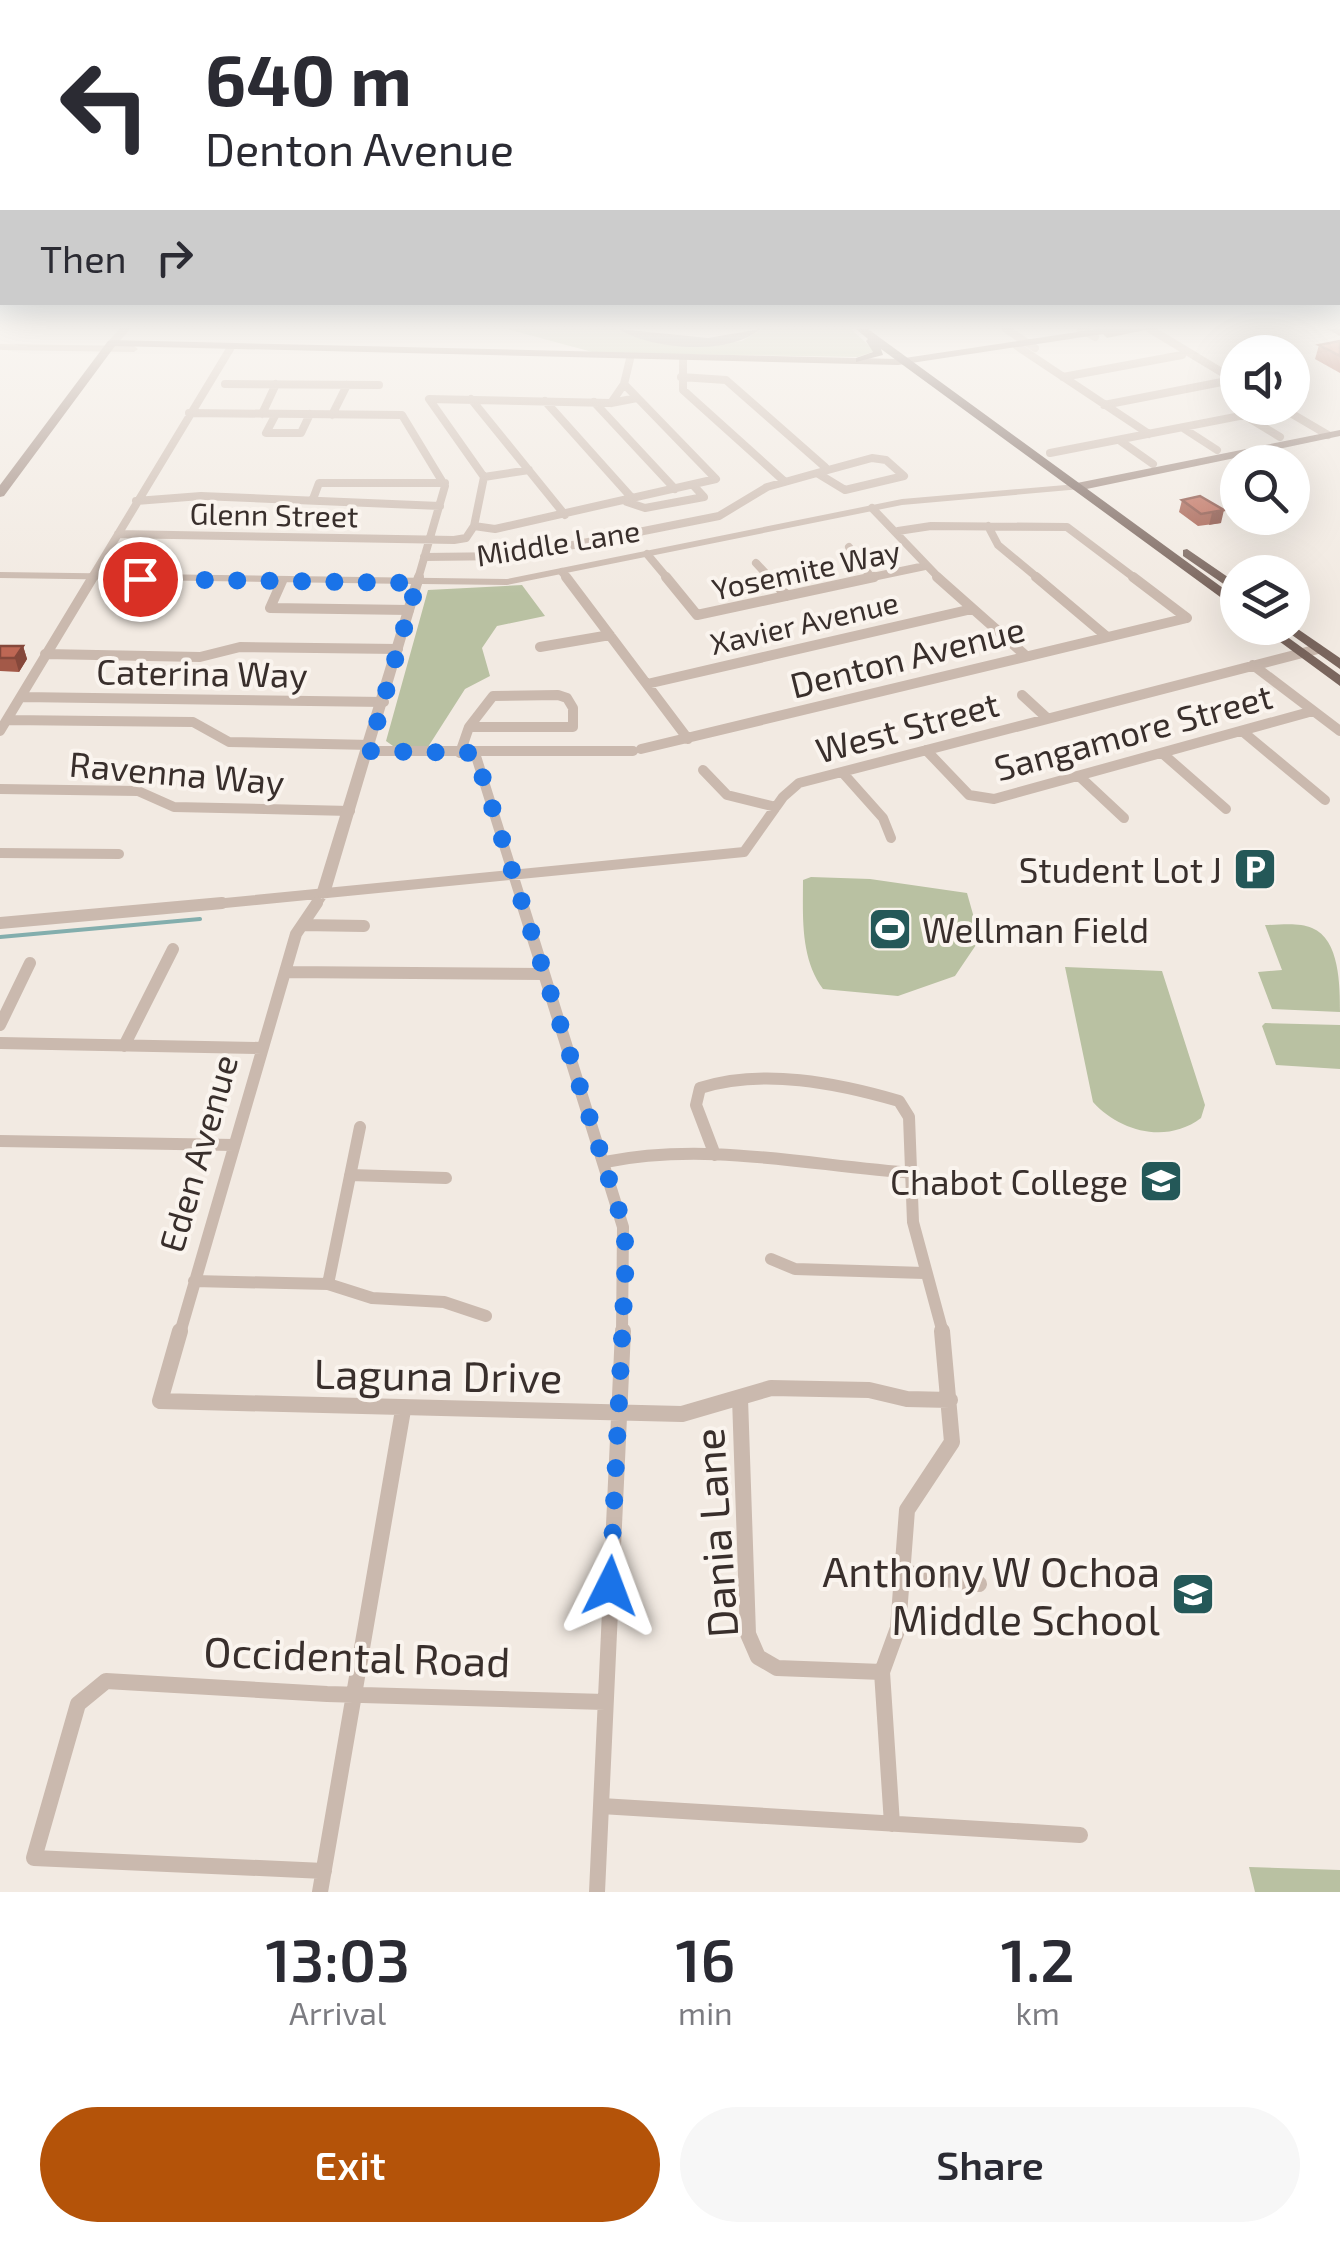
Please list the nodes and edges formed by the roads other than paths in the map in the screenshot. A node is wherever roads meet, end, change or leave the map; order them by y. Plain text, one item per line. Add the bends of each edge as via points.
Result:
1 (55, 417) edge
2 (186, 417) edge
3 (274, 417) edge
4 (308, 417) edge
5 (403, 417) edge
6 (440, 417) edge
7 (486, 417) edge
8 (560, 417) edge
9 (608, 417) edge
10 (656, 417) edge
11 (713, 417) edge
12 (768, 417) edge
13 (989, 417) edge
14 (997, 417) edge
15 (1124, 417) edge
16 (1220, 420) edge
17 (1310, 423) edge
18 (1260, 425) edge
19 (1183, 428) junction
20 (1149, 434) junction
21 (1334, 434) edge
22 (1280, 438) dead end
23 (1119, 440) junction
24 (1217, 450) dead end
25 (1050, 454) junction
26 (1153, 464) dead end
27 (825, 467) junction
28 (528, 470) junction
29 (815, 472) junction
30 (484, 477) junction
31 (784, 482) junction
32 (444, 483) junction
33 (693, 485) junction
34 (1093, 486) junction
35 (1077, 487) junction
36 (675, 488) junction
37 (0, 493) edge
38 (312, 499) dead end
39 (629, 499) junction
40 (136, 501) junction
41 (440, 506) junction
42 (872, 508) junction
43 (564, 515) junction
44 (474, 526) junction
45 (988, 526) junction
46 (898, 532) junction
47 (118, 534) junction
48 (429, 540) junction
49 (849, 548) dead end
50 (646, 554) junction
51 (424, 558) junction
52 (756, 563) dead end
53 (925, 566) junction
54 (562, 572) junction
55 (0, 575) edge
56 (872, 577) junction
57 (1220, 577) edge
58 (93, 578) junction
59 (282, 581) junction
60 (417, 583) junction
61 (1220, 593) edge
62 (787, 596) junction
63 (972, 609) junction
64 (409, 610) junction
65 (610, 635) junction
66 (1106, 636) junction
67 (1310, 642) edge
68 (1290, 645) edge
69 (540, 647) dead end
70 (1318, 648) junction
71 (398, 650) junction
72 (1301, 653) junction
73 (46, 654) junction
74 (1025, 656) junction
75 (1253, 665) junction
76 (1340, 665) edge
77 (1340, 682) edge
78 (647, 684) junction
79 (1022, 695) dead end
80 (20, 697) junction
81 (384, 702) junction
82 (1313, 711) junction
83 (1047, 718) junction
84 (7, 720) junction
85 (469, 727) junction
86 (0, 731) edge
87 (1242, 731) junction
88 (1340, 731) edge
89 (688, 738) junction
90 (370, 748) junction
91 (926, 750) junction
92 (467, 753) junction
93 (1162, 753) junction
94 (703, 770) dead end
95 (842, 772) junction
96 (1079, 776) junction
97 (0, 789) edge
98 (1325, 800) dead end
99 (776, 807) junction
100 (1226, 809) dead end
101 (350, 811) junction
102 (1124, 818) dead end
103 (891, 838) dead end
104 (0, 853) edge
105 (119, 854) dead end
106 (512, 878) junction
107 (323, 894) junction
108 (0, 923) edge
109 (302, 924) junction
110 (364, 926) dead end
111 (173, 949) dead end
112 (30, 963) dead end
113 (285, 972) junction
114 (544, 974) junction
115 (0, 1025) edge
116 (0, 1044) edge
117 (124, 1046) junction
118 (261, 1048) junction
119 (360, 1127) dead end
120 (0, 1141) edge
121 (234, 1145) junction
122 (715, 1155) junction
123 (606, 1162) junction
124 (914, 1172) junction
125 (350, 1175) junction
126 (446, 1178) dead end
127 (772, 1259) dead end
128 (924, 1273) junction
129 (194, 1281) junction
130 (328, 1284) junction
131 (486, 1316) dead end
132 (740, 1398) junction
133 (950, 1400) junction
134 (160, 1401) joint
135 (403, 1410) junction
136 (618, 1413) junction
137 (901, 1572) junction
138 (979, 1584) dead end
139 (882, 1672) junction
140 (354, 1694) junction
141 (605, 1702) junction
142 (601, 1806) junction
143 (892, 1824) junction
144 (1080, 1835) dead end
145 (324, 1871) junction
146 (320, 1892) edge
147 (597, 1892) edge

1 - 37 main road
2 - 40 street
3 - 4 street via 270,435 301,432
5 - 32 street
6 - 30 street
7 - 28 street
8 - 39 street
9 - 36 street
10 - 33 street via 716,478
11 - 31 street
12 - 27 street
13 - 35 main road
14 - 25 main road
15 - 20 street
16 - 19 street
17 - 21 street
18 - 22 street
19 - 20 street
19 - 24 street
20 - 23 street
21 - 34 main road
23 - 25 street
23 - 26 street
25 - 34 main road
27 - 29 street
27 - 29 street via 879,458 904,476 845,490
28 - 30 street
28 - 43 street
29 - 31 street
30 - 44 street
31 - 51 street via 754,492 719,516 518,556
32 - 38 street via 321,478
32 - 41 street, Eden Avenue
33 - 36 street
33 - 39 street via 704,497 645,508
34 - 35 main road
34 - 57 main road
35 - 42 street, Middle Lane via 1022,500 940,498
35 - 61 main road
36 - 39 street
39 - 43 street
40 - 41 street via 201,496
40 - 47 street
41 - 48 street, Eden Avenue
42 - 46 street
42 - 50 street, Middle Lane
43 - 44 street via 495,529
44 - 48 street, Glenn Street via 466,538
45 - 46 street
45 - 66 street via 998,545
45 - 66 street, Denton Avenue via 1067,527 1187,618
46 - 53 street
47 - 48 street, Glenn Street
47 - 58 street
48 - 51 street, Eden Avenue
49 - 56 street
50 - 54 street, Middle Lane
50 - 62 street, Yosemite Way via 696,615
51 - 60 street, Eden Avenue
52 - 62 street
53 - 56 street, Yosemite Way
53 - 63 street
54 - 60 street, Middle Lane via 507,582
54 - 65 street
55 - 58 street, Middle Lane
56 - 62 street, Yosemite Way
58 - 59 street, Middle Lane
58 - 73 street
59 - 60 street, Middle Lane
59 - 64 street via 270,608
60 - 64 street, Eden Avenue
63 - 74 street
63 - 78 street, Xavier Avenue
64 - 71 street, Eden Avenue
65 - 69 street
65 - 78 street
66 - 74 street, Denton Avenue
67 - 70 main road
68 - 72 main road
70 - 72 street, West Street
70 - 76 main road
71 - 73 street
71 - 81 street, Eden Avenue
72 - 75 street, West Street
72 - 77 main road
73 - 80 street
74 - 89 street, Denton Avenue
75 - 82 street
75 - 83 street, West Street
78 - 89 street
79 - 83 street
80 - 81 street, Caterina Way
80 - 84 street
81 - 90 street, Eden Avenue
82 - 87 street, Sangamore Street
82 - 88 street
83 - 91 street, West Street
84 - 86 street
84 - 90 street, Denton Avenue via 193,722 229,742
85 - 85 street via 499,694 558,695 572,708 573,728
85 - 92 street
87 - 93 street, Sangamore Street
87 - 98 street
89 - 92 street, Denton Avenue via 637,750
90 - 92 street, Denton Avenue
90 - 101 street, Eden Avenue
91 - 95 street, West Street
91 - 96 street, Sangamore Street via 980,800
92 - 106 street
93 - 96 street, Sangamore Street
93 - 100 street
94 - 99 street via 727,795
95 - 99 street, West Street via 798,783
95 - 103 street via 883,818
96 - 102 street
97 - 101 street, Ravenna Way via 151,792 174,807
99 - 106 street, West Street via 744,852
101 - 107 street, Eden Avenue
104 - 105 street
106 - 107 street, West Street
106 - 114 street
107 - 108 street, West Street
107 - 109 street, Eden Avenue
109 - 110 street
109 - 113 street, Eden Avenue
111 - 117 street
112 - 115 street
113 - 114 street
113 - 118 street, Eden Avenue
114 - 123 street
116 - 117 street
117 - 118 street
118 - 121 street, Eden Avenue
119 - 125 street
120 - 121 street
121 - 129 street, Eden Avenue
122 - 123 street via 640,1154
122 - 124 street via 793,1156 850,1170
122 - 124 street via 696,1105 700,1088 718,1080 803,1081 899,1101 909,1118
123 - 136 street via 626,1256
124 - 128 street via 913,1222
125 - 126 street
125 - 130 street
127 - 128 street via 795,1269
128 - 133 street via 944,1338
129 - 130 street
129 - 134 street, Eden Avenue
130 - 131 street via 372,1298 444,1302
132 - 133 street, Laguna Drive via 771,1388
132 - 136 street, Laguna Drive via 682,1414
132 - 139 street, Dania Lane via 748,1634 758,1657 776,1668
133 - 137 street via 952,1442 907,1510
134 - 135 street, Laguna Drive
135 - 136 street, Laguna Drive
135 - 140 street
136 - 141 street
137 - 138 street
137 - 139 street via 898,1628
139 - 143 street
140 - 141 street, Occidental Road
140 - 145 street
140 - 145 street, Occidental Road via 106,1681 78,1704 34,1858
141 - 142 street
142 - 143 street
142 - 147 street
143 - 144 street
145 - 146 street

